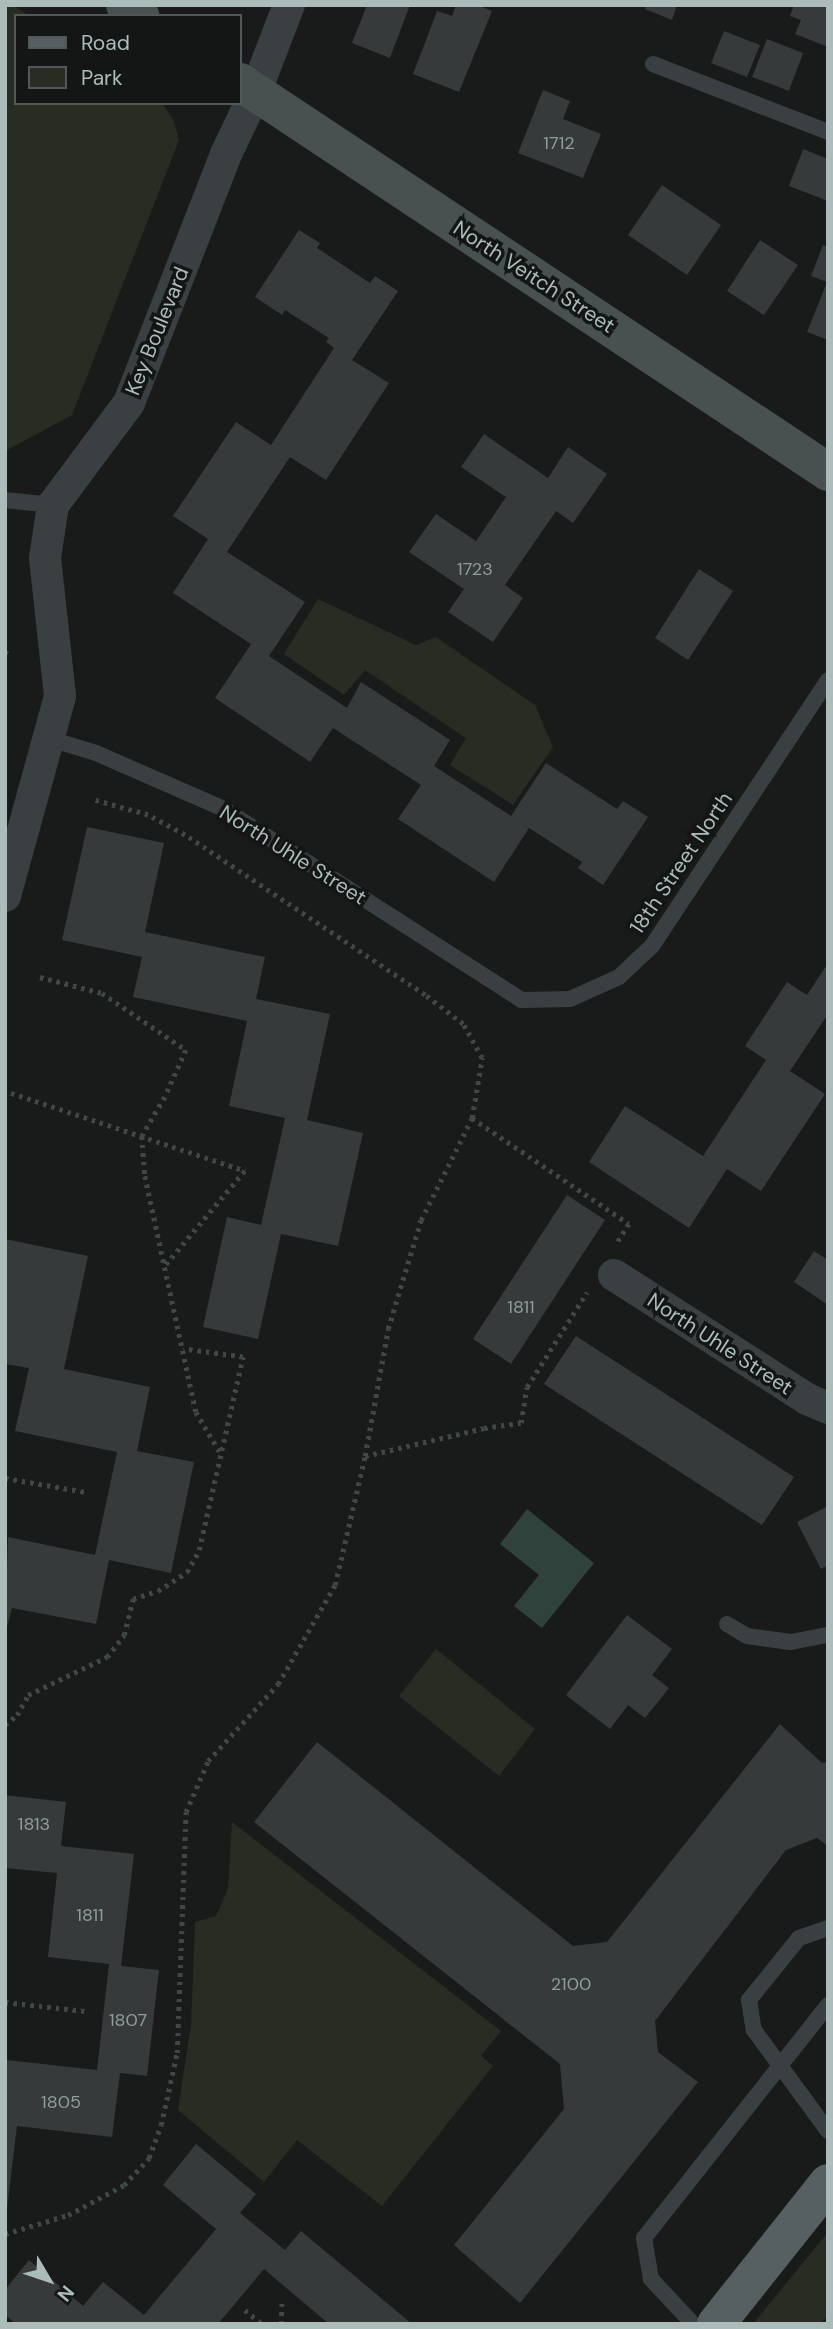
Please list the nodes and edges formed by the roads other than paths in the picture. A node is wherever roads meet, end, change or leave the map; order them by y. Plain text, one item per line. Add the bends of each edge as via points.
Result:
1 (289, 5) edge
2 (653, 64) dead end
3 (248, 87) edge
4 (828, 132) edge
5 (828, 471) edge
6 (5, 500) edge
7 (54, 505) junction
8 (828, 680) edge
9 (50, 739) junction
10 (5, 895) edge
11 (521, 1000) joint
12 (608, 1268) road end
13 (828, 1409) edge
14 (727, 1624) dead end
15 (828, 1634) edge
16 (828, 1928) edge
17 (828, 2005) edge
18 (780, 2066) junction
19 (828, 2132) edge
20 (828, 2183) edge
21 (693, 2324) edge
22 (716, 2324) edge

1 - 3 street, Key Boulevard
2 - 4 lane
3 - 5 main road, North Veitch Street
3 - 7 street, Key Boulevard via 228,152 129,403
6 - 7 lane
7 - 9 street, Key Boulevard via 46,558 60,696
8 - 11 lane, 18th Street North via 652,946 619,977 570,999
9 - 10 street, Key Boulevard
9 - 11 lane, North Uhle Street via 96,753 223,809
12 - 13 street, North Uhle Street
14 - 15 lane via 747,1636 791,1642
16 - 18 lane via 799,1938 748,2000 754,2030
17 - 18 lane
18 - 19 lane
18 - 21 lane via 644,2238 651,2279
20 - 22 main road

